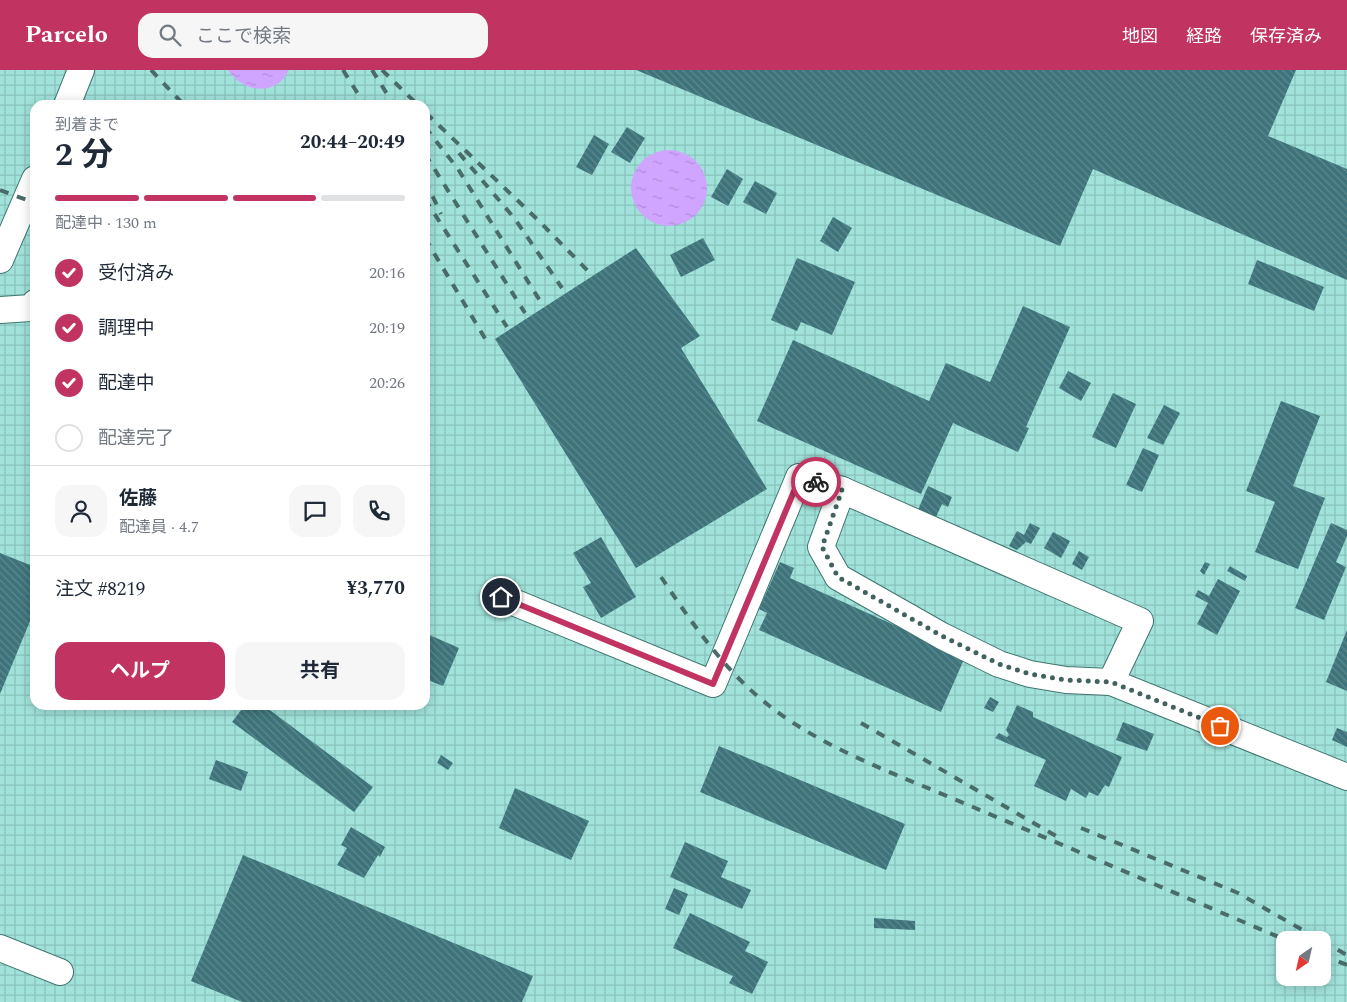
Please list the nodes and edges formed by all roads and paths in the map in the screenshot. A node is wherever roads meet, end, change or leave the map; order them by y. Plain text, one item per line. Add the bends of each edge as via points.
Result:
1 (81, 70) edge
2 (68, 100) edge
3 (30, 191) edge
4 (0, 260) edge
5 (30, 308) edge
6 (0, 310) edge
7 (842, 490) junction
8 (501, 597) dead end
9 (1111, 682) junction
10 (1347, 778) edge
11 (0, 948) edge
12 (60, 972) dead end

1 - 2 street
3 - 4 street
5 - 6 street
7 - 8 street via 800,477 713,684
7 - 9 street via 822,547 838,577 999,664 1030,674 1066,680
7 - 9 street via 1140,620
9 - 10 street
11 - 12 street

